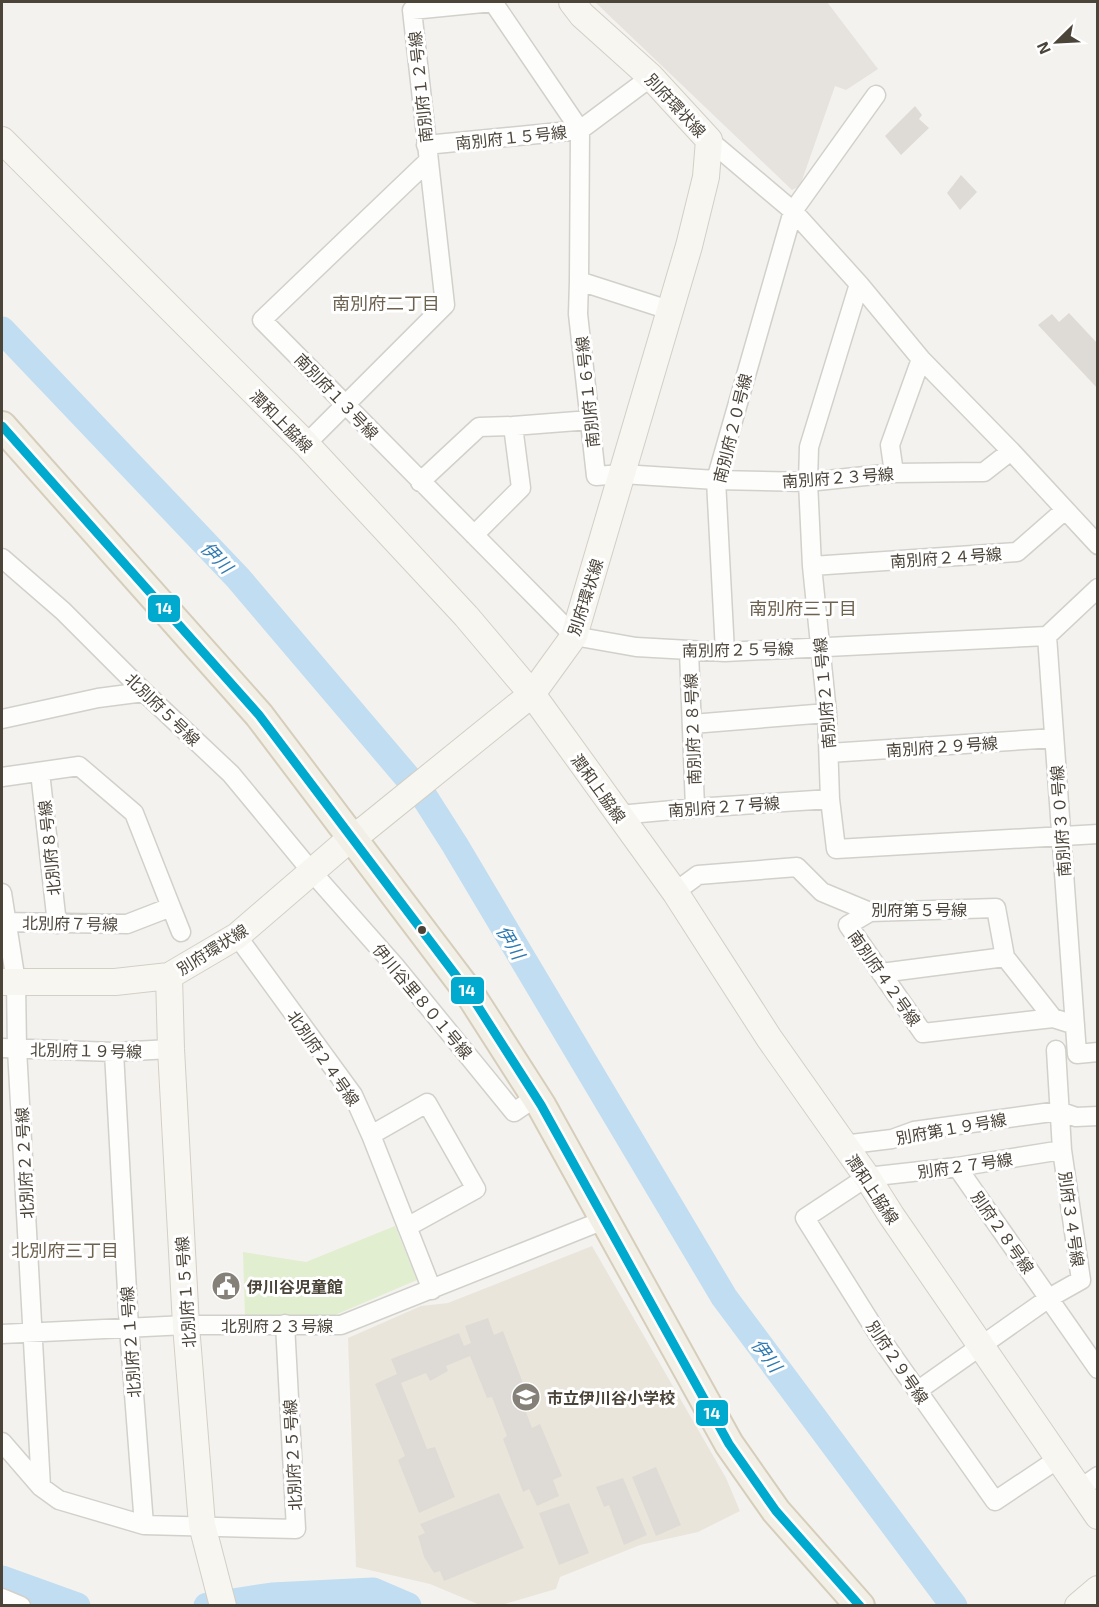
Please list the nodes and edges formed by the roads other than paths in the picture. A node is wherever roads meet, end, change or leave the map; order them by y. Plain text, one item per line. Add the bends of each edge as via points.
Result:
1 (493, 2) edge
2 (572, 2) edge
3 (651, 77) junction
4 (876, 95) dead end
5 (580, 130) junction
6 (2, 140) edge
7 (709, 140) junction
8 (427, 153) junction
9 (793, 211) junction
10 (579, 281) junction
11 (859, 284) junction
12 (669, 310) junction
13 (921, 359) junction
14 (346, 405) junction
15 (590, 420) junction
16 (2, 426) edge
17 (513, 426) junction
18 (306, 444) junction
19 (1011, 450) junction
20 (894, 473) junction
21 (622, 474) junction
22 (716, 480) junction
23 (420, 482) junction
24 (808, 482) junction
25 (1065, 510) junction
26 (474, 536) junction
27 (1098, 545) edge
28 (2, 558) edge
29 (812, 566) junction
30 (1098, 588) edge
31 (574, 636) junction
32 (1047, 636) junction
33 (821, 648) junction
34 (689, 651) junction
35 (725, 652) junction
36 (144, 692) junction
37 (532, 694) junction
38 (827, 713) junction
39 (2, 719) edge
40 (692, 724) junction
41 (1054, 738) junction
42 (829, 753) junction
43 (40, 772) junction
44 (2, 777) edge
45 (830, 799) junction
46 (695, 808) junction
47 (619, 815) junction
48 (358, 833) junction
49 (1098, 834) edge
50 (1061, 836) junction
51 (312, 872) junction
52 (675, 892) junction
53 (2, 893) edge
54 (171, 907) junction
55 (870, 912) junction
56 (4, 922) edge
57 (57, 924) junction
58 (182, 932) dead end
59 (237, 936) junction
60 (1005, 957) junction
61 (881, 973) junction
62 (169, 976) junction
63 (9, 982) edge
64 (1053, 1018) junction
65 (1075, 1025) junction
66 (9, 1048) edge
67 (171, 1050) junction
68 (1056, 1050) dead end
69 (114, 1052) junction
70 (1098, 1052) edge
71 (536, 1097) junction
72 (1059, 1110) junction
73 (1098, 1116) edge
74 (371, 1135) junction
75 (843, 1145) junction
76 (1062, 1150) junction
77 (957, 1167) junction
78 (867, 1176) junction
79 (604, 1220) junction
80 (407, 1227) junction
81 (432, 1290) junction
82 (1049, 1298) junction
83 (285, 1324) junction
84 (186, 1325) junction
85 (129, 1328) junction
86 (34, 1332) junction
87 (2, 1334) edge
88 (980, 1345) junction
89 (1098, 1370) edge
90 (917, 1391) junction
91 (2, 1442) edge
92 (1058, 1459) junction
93 (1088, 1483) edge
94 (41, 1487) junction
95 (1098, 1516) edge
96 (144, 1525) junction
97 (202, 1525) junction
98 (1098, 1589) edge
99 (2, 1598) edge
100 (221, 1598) edge
101 (21, 1605) edge
102 (860, 1605) edge
103 (1078, 1605) edge

1 - 5 street, 南別府１２号線
1 - 8 street, 南別府１２号線 via 412,10
2 - 3 street, 別府環状線
3 - 5 street, 南別府１５号線
3 - 7 street, 別府環状線
4 - 9 street, 南別府２０号線
5 - 8 street, 南別府１５号線
5 - 10 street
6 - 18 street, 潤和上脇線
7 - 9 street
7 - 12 street, 別府環状線 via 706,177
8 - 14 street, 南別府１２号線 via 446,305
8 - 14 street, 南別府１３号線 via 262,320
9 - 11 street
9 - 22 street, 南別府２０号線
10 - 12 street
10 - 15 street, 南別府１６号線 via 578,314
11 - 13 street
11 - 24 street, 南別府２１号線 via 809,447
12 - 21 street, 別府環状線
13 - 19 street
13 - 20 street via 890,445
14 - 18 street, 南別府１２号線
14 - 23 street, 南別府１３号線
15 - 17 street
15 - 21 street, 南別府１６号線 via 596,476
16 - 48 main road via 260,715
17 - 23 street via 479,427
17 - 26 street via 521,488
18 - 37 street, 潤和上脇線
19 - 20 street, 南別府２３号線 via 984,472
19 - 25 street
20 - 24 street, 南別府２３号線
21 - 22 street, 南別府２３号線
21 - 31 street, 別府環状線
22 - 24 street, 南別府２３号線
22 - 35 street, 南別府２０号線
23 - 26 street, 南別府１３号線
24 - 29 street, 南別府２１号線
25 - 27 street
25 - 29 street, 南別府２４号線 via 1017,552
26 - 31 street, 南別府１３号線
28 - 36 street, 北別府５号線 via 63,611
29 - 33 street, 南別府２１号線
30 - 32 street
31 - 34 street, 南別府２５号線
31 - 37 street, 別府環状線
32 - 33 street, 南別府２５号線
32 - 41 street, 南別府３０号線
33 - 35 street, 南別府２５号線
33 - 38 street, 南別府２１号線
34 - 35 street, 南別府２５号線
34 - 40 street, 南別府２８号線
36 - 39 street
36 - 51 street, 北別府５号線 via 231,774
37 - 47 street, 潤和上脇線
37 - 48 street, 別府環状線
38 - 40 street
38 - 42 street, 南別府２１号線
40 - 46 street, 南別府２８号線
41 - 42 street, 南別府２９号線
41 - 50 street, 南別府３０号線
42 - 45 street, 南別府２１号線
43 - 44 street
43 - 54 street via 79,766 134,813
43 - 57 street, 北別府８号線
45 - 46 street, 南別府２７号線
45 - 50 street, 南別府２１号線 via 837,849
46 - 47 street, 南別府２７号線
47 - 52 street, 潤和上脇線
48 - 51 street, 別府環状線
48 - 71 main road
49 - 50 street, 南別府２１号線
50 - 65 street, 南別府３０号線
51 - 59 street, 別府環状線
51 - 71 street, 伊川谷里８０１号線 via 514,1112
52 - 55 street, 別府第５号線 via 698,875 797,867 822,892
52 - 75 street, 潤和上脇線
53 - 56 street, 北別府２２号線
54 - 57 street, 北別府７号線 via 127,924
54 - 58 street
55 - 60 street, 別府第５号線 via 996,908
55 - 61 street, 南別府４２号線 via 848,925
56 - 57 street, 北別府７号線
56 - 63 street, 北別府２２号線
59 - 62 street, 別府環状線
59 - 74 street, 北別府２４号線 via 353,1095
60 - 61 street
60 - 64 street, 別府第５号線
61 - 64 street, 南別府４２号線 via 923,1033
62 - 63 street, 別府環状線 via 115,982
62 - 67 street, 北別府１５号線
63 - 66 street, 北別府２２号線
64 - 65 street
65 - 70 street, 南別府３０号線 via 1077,1054
66 - 69 street, 北別府１９号線
66 - 86 street, 北別府２２号線
67 - 69 street, 北別府１９号線
67 - 84 street, 北別府１５号線
68 - 72 street
69 - 85 street, 北別府２１号線
71 - 79 main road
72 - 73 street via 1076,1117
72 - 75 street, 別府第１９号線
72 - 76 street, 別府３４号線
74 - 80 street, 北別府２４号線
74 - 80 street via 427,1103 476,1189
75 - 78 street, 潤和上脇線
76 - 77 street, 別府２７号線
76 - 82 street, 別府３４号線 via 1081,1280
77 - 78 street, 別府２７号線
77 - 82 street, 別府２８号線
78 - 88 street, 潤和上脇線
78 - 90 street, 別府２９号線 via 806,1218
79 - 81 street, 北別府２３号線
79 - 102 main road via 729,1444 776,1511
80 - 81 street, 北別府２４号線
81 - 83 street, 北別府２３号線 via 341,1325
82 - 88 street, 別府３４号線
82 - 89 street, 別府２８号線
83 - 84 street, 北別府２３号線
83 - 97 street, 北別府２５号線 via 296,1528
84 - 85 street, 北別府２３号線
84 - 97 street, 北別府１５号線
85 - 86 street, 北別府２３号線
85 - 96 street, 北別府２１号線
86 - 87 street, 北別府２３号線
86 - 94 street, 北別府２２号線
88 - 90 street, 別府３４号線
88 - 92 street, 潤和上脇線
90 - 92 street, 別府２９号線 via 995,1501
91 - 94 street
92 - 93 street, 潤和上脇線
93 - 95 street, 潤和上脇線
94 - 96 street via 59,1500
96 - 97 street
97 - 100 street, 北別府１５号線
98 - 103 street
99 - 101 street

